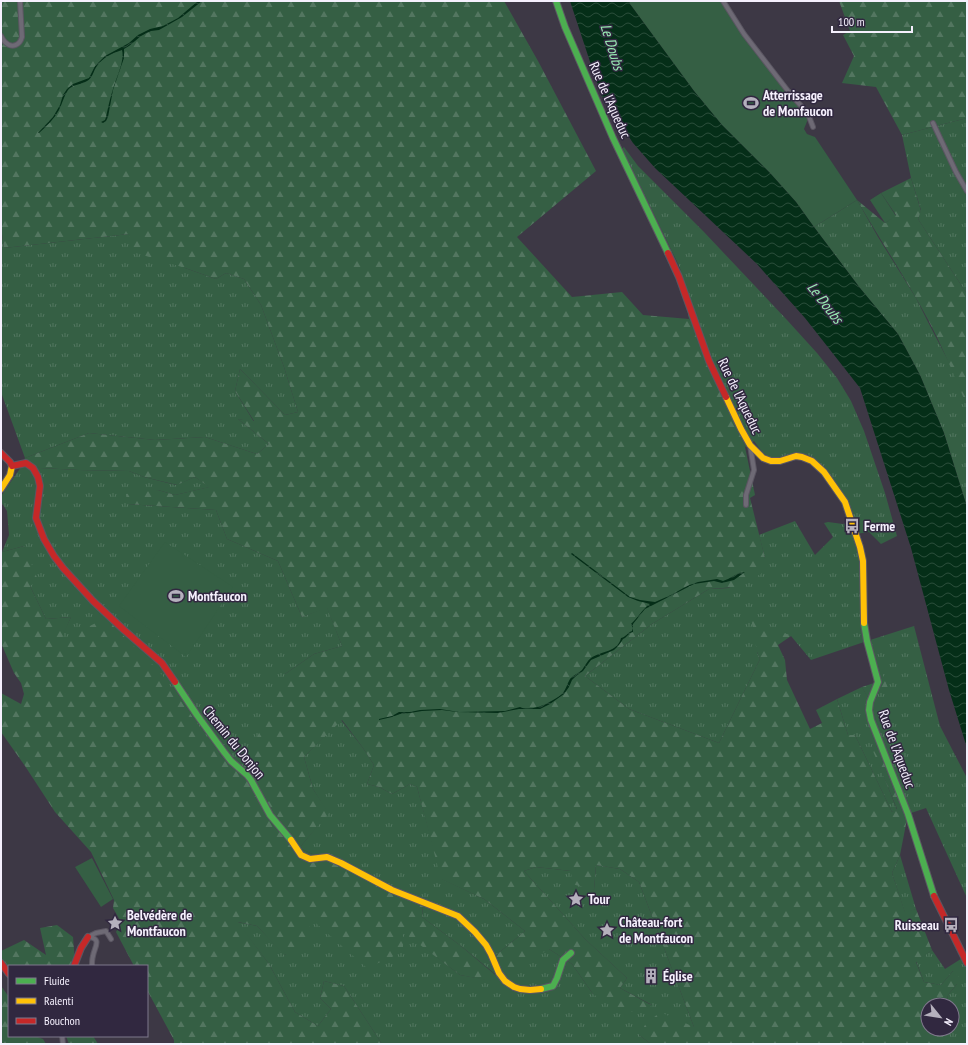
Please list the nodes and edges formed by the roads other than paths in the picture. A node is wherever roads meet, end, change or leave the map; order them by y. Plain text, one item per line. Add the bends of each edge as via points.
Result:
1 (20, 1) edge
2 (556, 1) edge
3 (723, 1) edge
4 (1, 36) edge
5 (933, 124) dead end
6 (813, 127) dead end
7 (967, 190) edge
8 (750, 445) junction
9 (1, 453) edge
10 (12, 466) junction
11 (1, 489) edge
12 (746, 505) dead end
13 (88, 937) junction
14 (111, 939) dead end
15 (571, 953) dead end
16 (966, 961) edge
17 (1, 963) edge
18 (74, 965) edge
19 (92, 965) edge
20 (8, 973) edge

1 - 4 street via 21,42 9,45
2 - 8 street, Rue de l'Aqueduc via 613,138 678,277 709,361
3 - 6 street via 744,34 808,114
5 - 7 street
8 - 12 street via 754,470 746,495
8 - 16 street, Rue de l'Aqueduc via 763,458 771,461 796,456 812,461 824,472 845,502 863,561 863,620 878,682 870,702 871,720 908,814 934,897
9 - 10 street
10 - 11 street
10 - 15 street, Chemin du Donjon via 26,463 33,468 38,477 40,486 36,518 44,540 54,556 93,601 162,663 224,752 251,780 270,815 301,855 310,859 326,857 392,890 458,916 480,937 504,981 515,988 529,990 553,986 563,960
13 - 14 street via 106,931
13 - 18 street
13 - 19 street via 95,939 97,945
17 - 20 street

